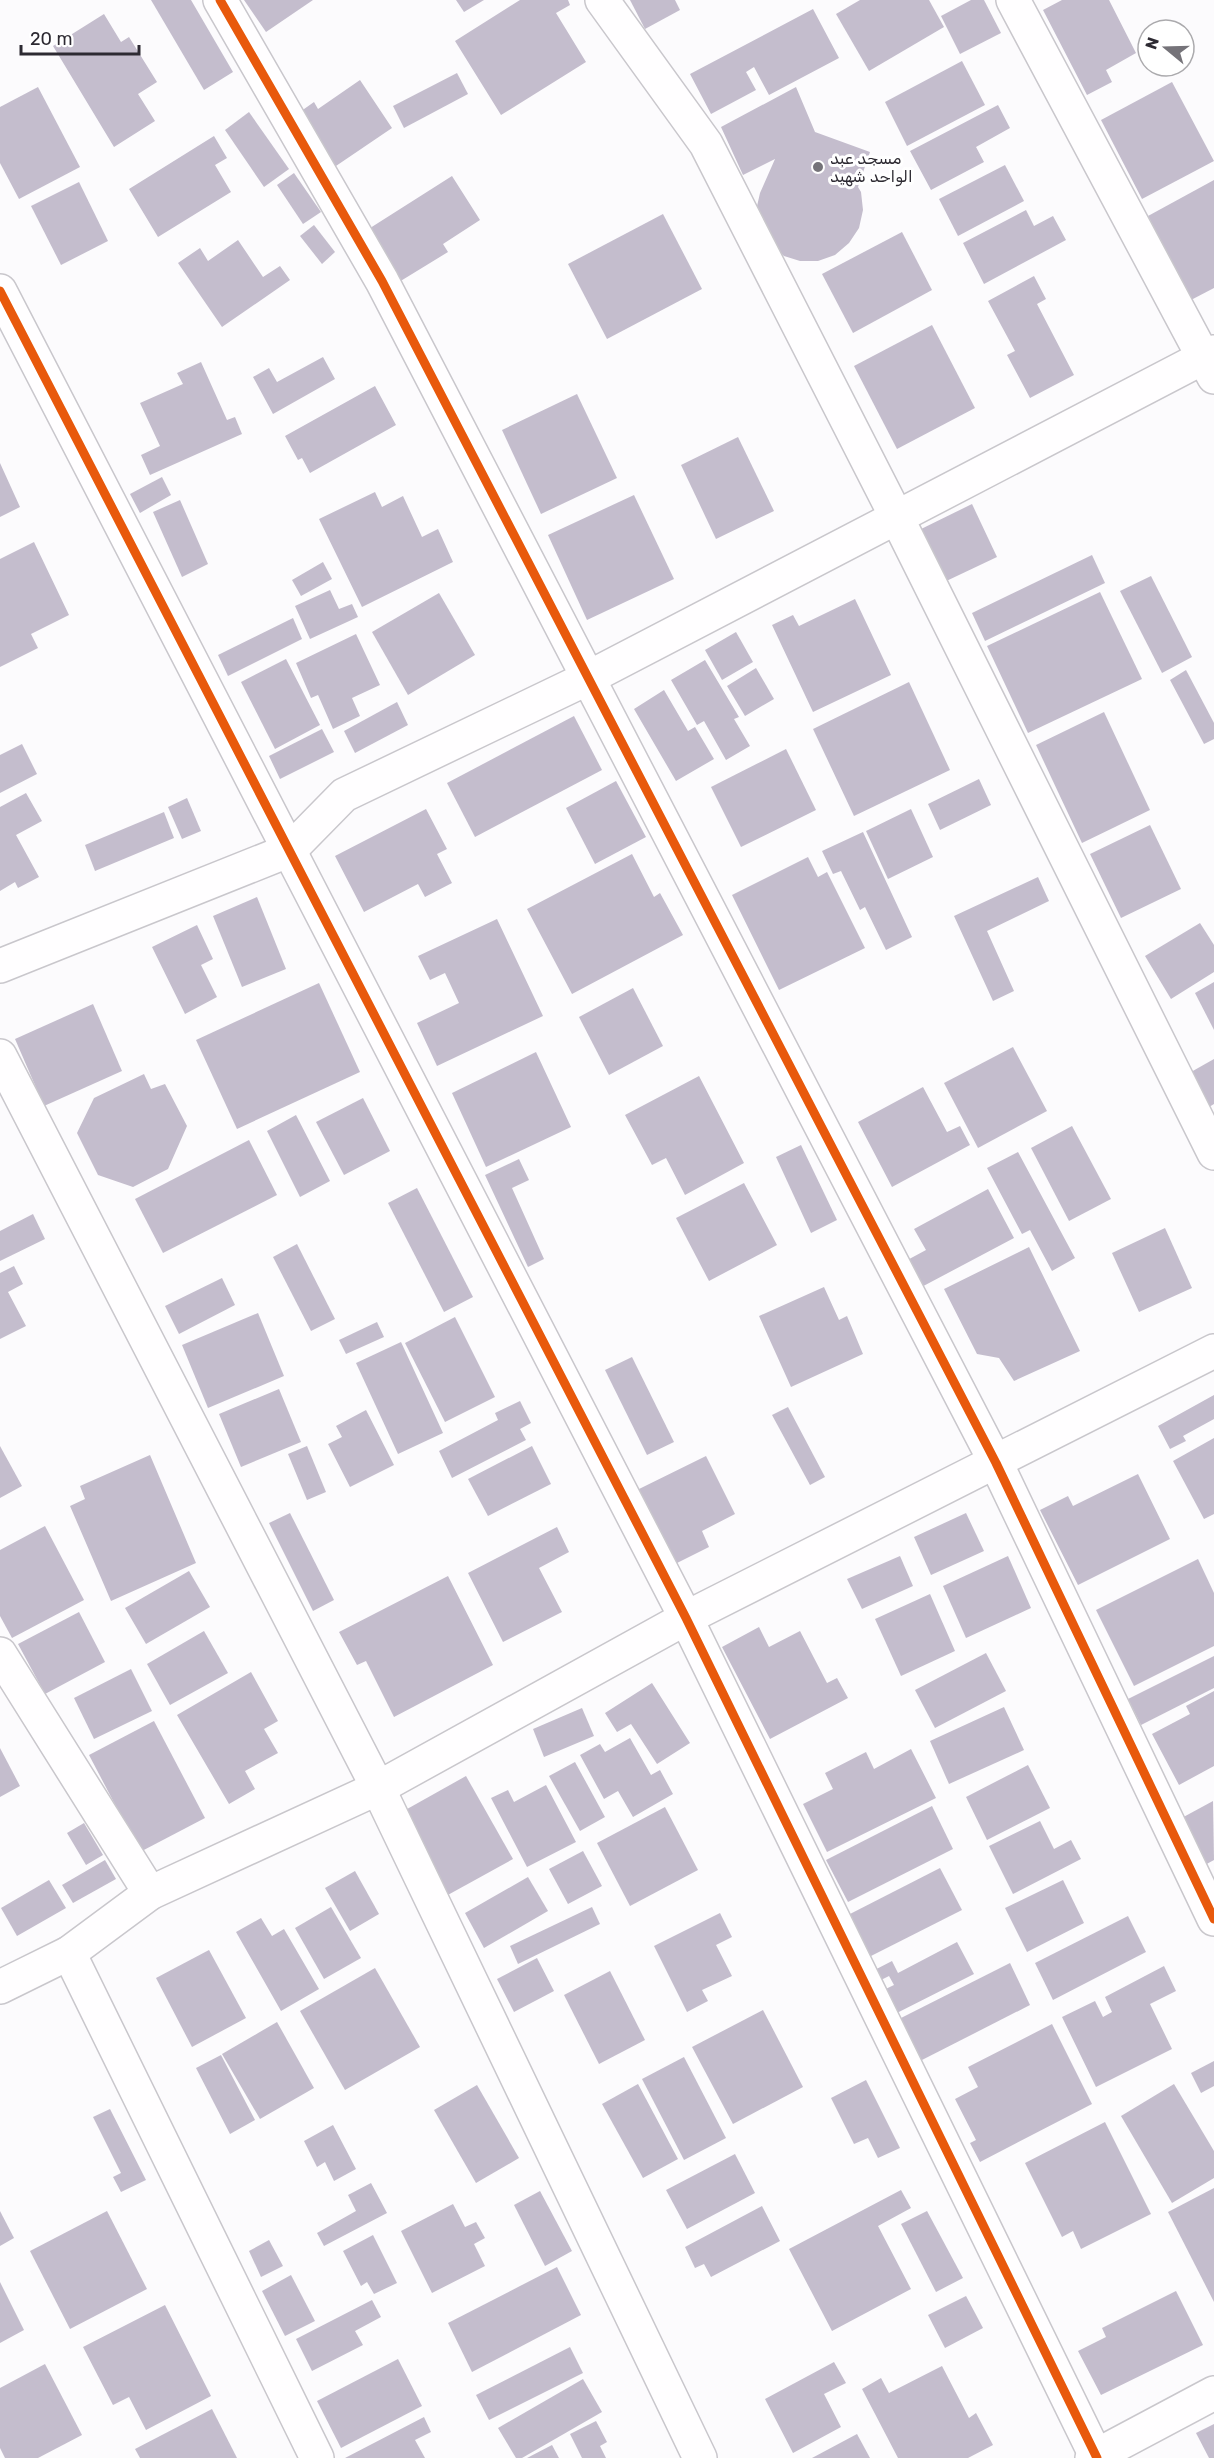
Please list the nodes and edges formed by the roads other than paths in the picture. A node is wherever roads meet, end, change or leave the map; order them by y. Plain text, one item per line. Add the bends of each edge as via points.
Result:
1 (220, 0) edge
2 (602, 0) edge
3 (1013, 0) edge
4 (0, 291) edge
5 (1211, 363) edge
6 (897, 518) junction
7 (588, 678) junction
8 (290, 850) junction
9 (0, 966) edge
10 (0, 1056) edge
11 (1214, 1153) edge
12 (1214, 1352) edge
13 (996, 1463) junction
14 (686, 1618) junction
15 (0, 1654) edge
16 (378, 1788) junction
17 (150, 1893) junction
18 (1214, 1919) edge
19 (69, 1953) junction
20 (0, 1987) edge
21 (1214, 2393) edge
22 (1095, 2457) edge
23 (317, 2458) edge
24 (700, 2458) edge

1 - 7 street via 382,281
2 - 6 street via 706,144
3 - 5 street
4 - 8 street
5 - 6 street
6 - 7 street
6 - 11 street
7 - 8 street via 344,795
7 - 13 street
8 - 9 street
8 - 14 street
10 - 16 street
12 - 13 street
13 - 14 street
13 - 18 street
14 - 16 street
14 - 22 street
15 - 17 street
16 - 17 street
16 - 24 street
17 - 19 street
19 - 20 street
19 - 23 street
21 - 22 street

